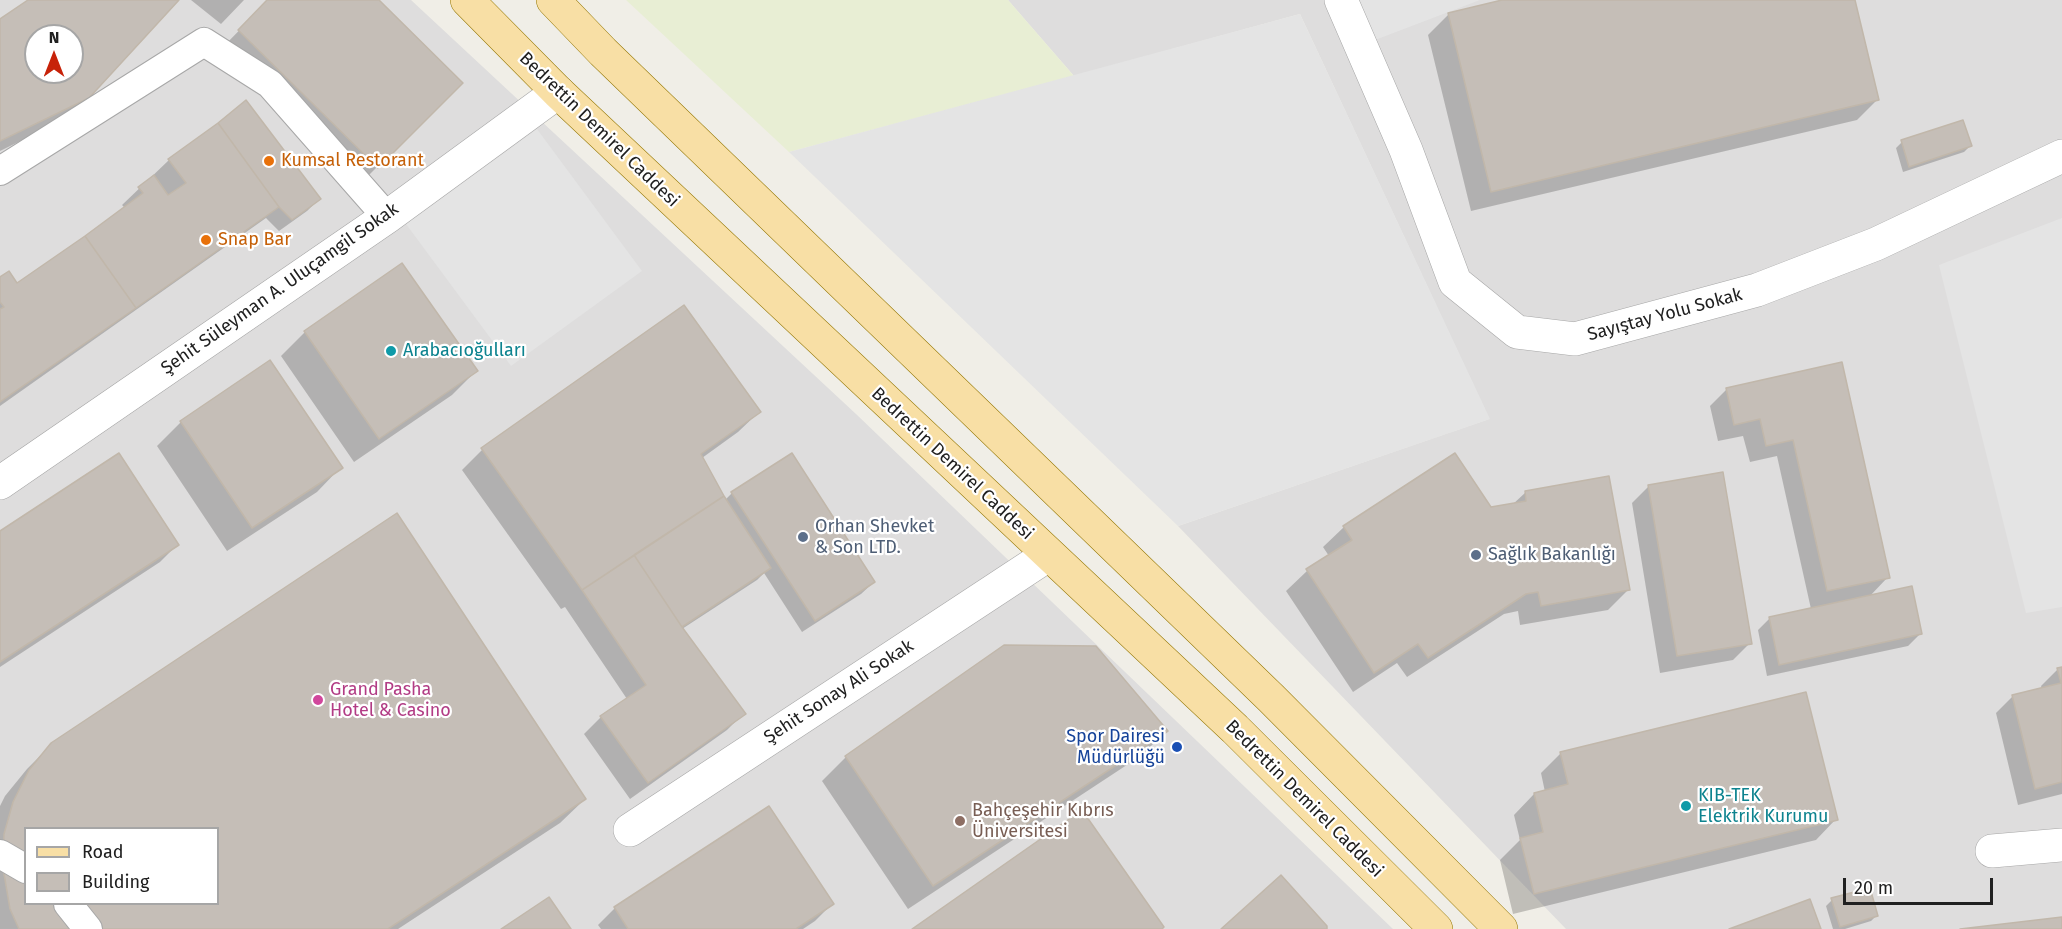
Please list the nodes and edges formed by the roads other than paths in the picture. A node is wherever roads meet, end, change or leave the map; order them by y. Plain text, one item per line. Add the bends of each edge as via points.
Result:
1 (467, 0) edge
2 (554, 0) edge
3 (1341, 0) edge
4 (558, 92) junction
5 (2062, 156) edge
6 (0, 171) edge
7 (387, 216) junction
8 (0, 483) edge
9 (1048, 555) junction
10 (630, 830) dead end
11 (2062, 845) edge
12 (1992, 851) dead end
13 (0, 854) edge
14 (24, 868) edge
15 (70, 905) edge
16 (1430, 927) edge
17 (88, 929) edge
18 (1501, 929) edge

1 - 4 main road, Bedrettin Demirel Caddesi
2 - 18 main road via 611,60 1270,698
3 - 5 street, Sayıştay Yolu Sokak via 1406,150 1455,282 1517,333 1575,339 1757,290 1876,244
4 - 7 street, Şehit Süleyman A. Uluçamgil Sokak
4 - 9 main road, Bedrettin Demirel Caddesi
6 - 7 lane via 204,42 270,84
7 - 8 street, Şehit Süleyman A. Uluçamgil Sokak
9 - 10 street, Şehit Sonay Ali Sokak
9 - 16 main road, Bedrettin Demirel Caddesi via 1235,729
11 - 12 street
13 - 14 lane
15 - 17 lane

